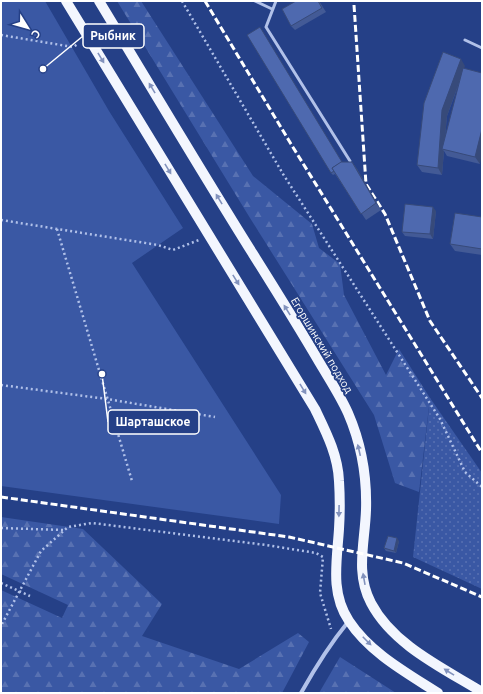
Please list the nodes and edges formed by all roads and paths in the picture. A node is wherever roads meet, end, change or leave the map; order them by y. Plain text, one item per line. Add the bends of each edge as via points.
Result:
1 (66, 1) edge
2 (99, 1) edge
3 (182, 1) edge
4 (255, 1) edge
5 (276, 1) edge
6 (272, 9) junction
7 (1, 35) edge
8 (88, 37) junction
9 (465, 40) dead end
10 (482, 48) edge
11 (350, 161) edge
12 (1, 220) edge
13 (57, 229) junction
14 (209, 237) junction
15 (1, 385) edge
16 (106, 399) junction
17 (215, 418) dead end
18 (132, 481) dead end
19 (482, 487) edge
20 (1, 528) edge
21 (64, 530) junction
22 (1, 583) edge
23 (19, 592) junction
24 (30, 596) dead end
25 (349, 621) junction
26 (2, 624) edge
27 (335, 639) junction
28 (482, 692) edge
29 (301, 693) edge
30 (438, 693) edge

1 - 8 main road
28 -> 2 main road, Егоршинский подход via 406,643 387,626 371,603 362,570 366,510 364,477 358,442 342,399
3 - 19 path via 283,174 440,419 465,472
4 - 6 lane
5 - 6 lane
6 - 11 lane via 266,27
7 - 8 path via 73,47
8 -> 14 main road
9 - 10 lane
12 - 13 path
13 - 14 path via 158,245 173,250
13 - 16 path
14 -> 25 main road via 315,409 332,445 339,479 336,585 343,611
15 - 16 path
16 - 17 path
16 - 18 path
20 - 21 path
21 - 23 path via 41,552
21 - 27 path via 92,523 316,553 322,557 320,593
22 - 23 path
23 - 24 path
23 - 26 path
25 - 27 street
25 -> 30 main road via 381,655
27 - 29 street

